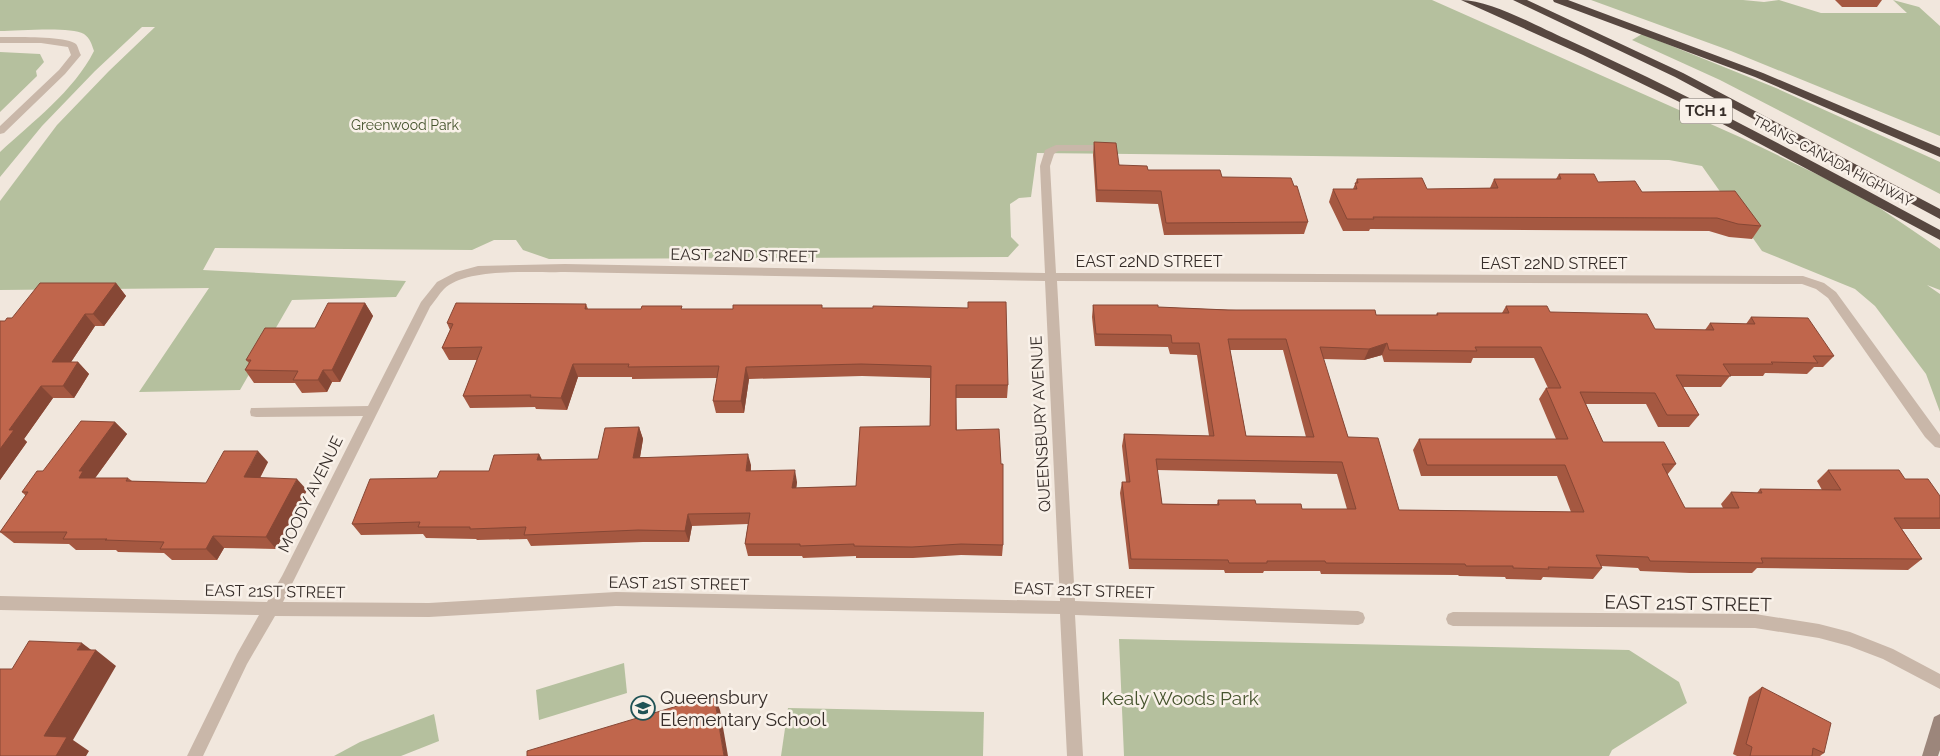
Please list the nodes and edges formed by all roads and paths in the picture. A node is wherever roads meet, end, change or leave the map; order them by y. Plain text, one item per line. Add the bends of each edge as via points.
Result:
1 (1466, 0) edge
2 (1518, 0) edge
3 (1558, 0) edge
4 (0, 40) edge
5 (0, 131) edge
6 (1109, 148) edge
7 (1940, 152) edge
8 (1940, 216) edge
9 (1940, 236) edge
10 (478, 270) joint
11 (1050, 276) junction
12 (371, 411) junction
13 (256, 412) dead end
14 (1940, 443) edge
15 (0, 603) edge
16 (1067, 607) junction
17 (270, 609) junction
18 (1358, 618) dead end
19 (1453, 619) dead end
20 (1940, 682) edge
21 (1940, 722) edge
22 (195, 756) edge
23 (1075, 756) edge
24 (1930, 756) edge

1 - 9 highway, TRANS-CANADA HIGHWAY / TCH 1 via 1699,107
2 - 8 highway, TRANS-CANADA HIGHWAY / TCH 1 via 1726,99
3 - 7 highway via 1759,75
4 - 5 street via 72,44 76,55
6 - 11 street, QUEENSBURY AVENUE via 1065,147 1049,152 1045,166
10 - 11 street, EAST 22ND STREET via 565,268
10 - 12 street, MOODY AVENUE via 441,285 425,305
11 - 14 street, EAST 22ND STREET via 1803,280 1832,295
11 - 16 street, QUEENSBURY AVENUE
12 - 13 street
12 - 17 street, MOODY AVENUE
15 - 17 street, EAST 21ST STREET
16 - 17 street, EAST 21ST STREET via 616,599 428,610
16 - 18 street, EAST 21ST STREET
16 - 23 street, QUEENSBURY AVENUE
17 - 22 street, MOODY AVENUE
19 - 20 street, EAST 21ST STREET via 1755,621 1850,639 1888,654
21 - 24 main road

